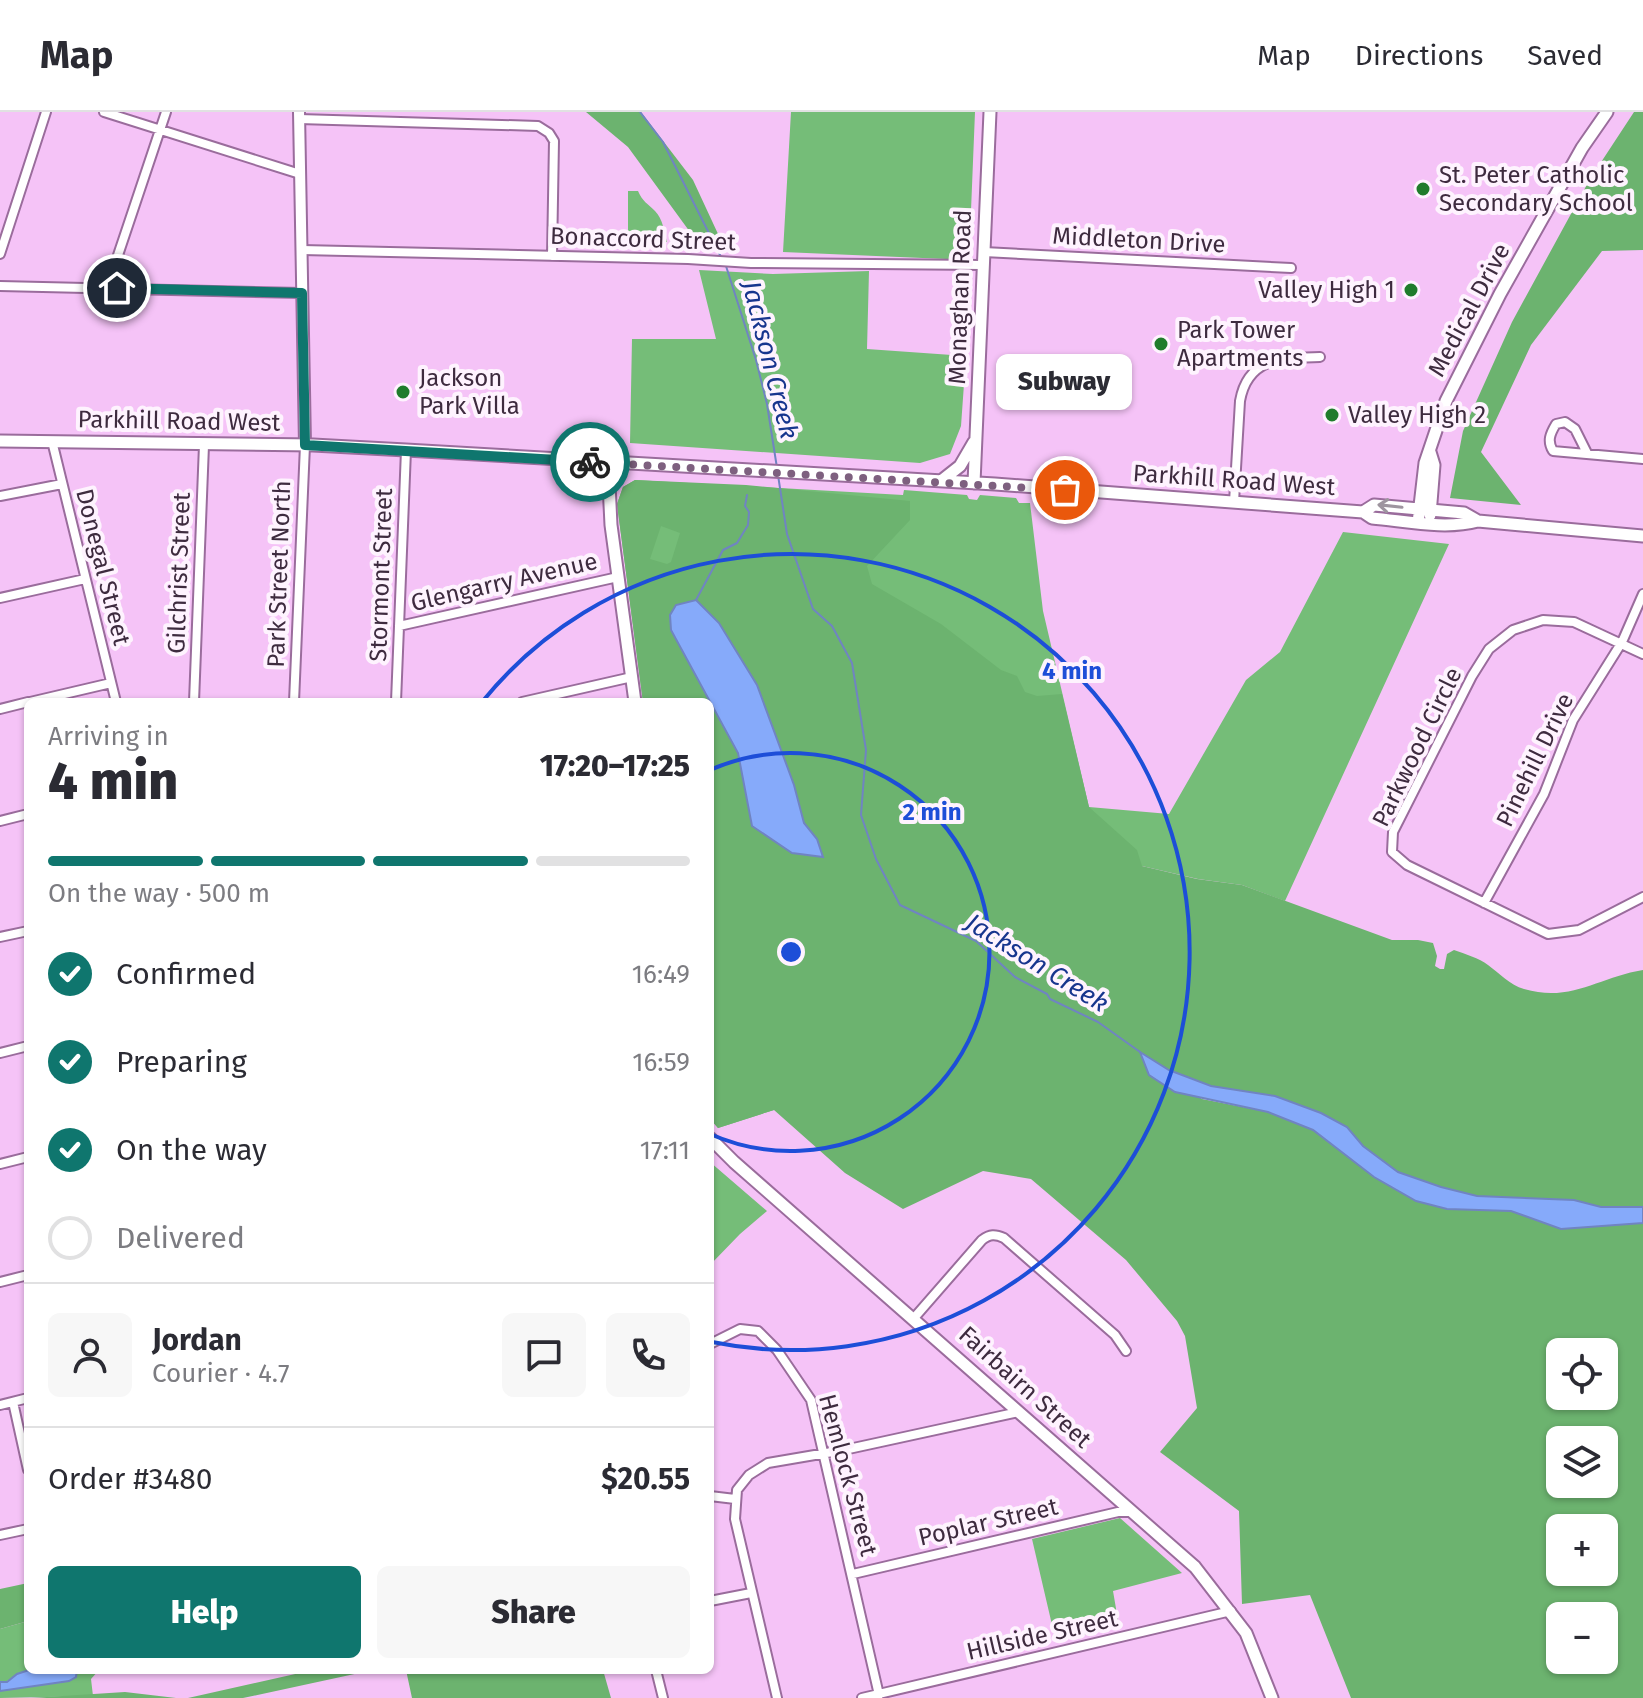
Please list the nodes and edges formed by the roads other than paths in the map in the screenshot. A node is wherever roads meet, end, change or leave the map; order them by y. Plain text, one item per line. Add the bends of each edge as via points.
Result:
1 (46, 112) edge
2 (104, 112) edge
3 (166, 112) edge
4 (990, 112) edge
5 (1607, 112) edge
6 (299, 115) edge
7 (160, 130) junction
8 (300, 174) junction
9 (302, 250) junction
10 (984, 252) junction
11 (0, 254) edge
12 (552, 256) junction
13 (983, 265) junction
14 (1291, 268) dead end
15 (0, 286) edge
16 (107, 288) junction
17 (302, 293) junction
18 (1320, 357) dead end
19 (977, 438) junction
20 (0, 441) edge
21 (52, 441) junction
22 (204, 445) junction
23 (305, 445) junction
24 (406, 450) junction
25 (1587, 453) junction
26 (1643, 459) edge
27 (608, 463) junction
28 (941, 481) junction
29 (974, 483) junction
30 (62, 484) junction
31 (0, 496) edge
32 (1234, 502) junction
33 (1425, 510) junction
34 (1363, 512) junction
35 (1478, 521) junction
36 (1424, 523) junction
37 (1643, 536) edge
38 (618, 577) junction
39 (85, 579) junction
40 (1643, 594) edge
41 (0, 598) edge
42 (399, 626) junction
43 (1622, 642) junction
44 (1643, 654) edge
45 (632, 677) junction
46 (111, 683) junction
47 (46, 698) edge
48 (115, 698) edge
49 (194, 698) edge
50 (294, 698) edge
51 (396, 698) edge
52 (540, 698) edge
53 (635, 698) edge
54 (24, 703) edge
55 (0, 709) edge
56 (24, 815) edge
57 (0, 821) edge
58 (1643, 897) edge
59 (1484, 903) junction
60 (24, 932) edge
61 (0, 937) edge
62 (24, 1047) edge
63 (0, 1053) edge
64 (714, 1142) edge
65 (24, 1158) edge
66 (0, 1164) edge
67 (24, 1276) edge
68 (0, 1282) edge
69 (914, 1318) junction
70 (714, 1342) edge
71 (1126, 1351) dead end
72 (24, 1399) edge
73 (13, 1402) junction
74 (0, 1405) edge
75 (1019, 1412) junction
76 (24, 1452) edge
77 (824, 1452) junction
78 (714, 1496) edge
79 (735, 1499) junction
80 (1132, 1512) junction
81 (24, 1530) edge
82 (0, 1535) edge
83 (853, 1574) junction
84 (751, 1593) junction
85 (714, 1600) edge
86 (1231, 1611) junction
87 (657, 1674) edge
88 (879, 1695) junction
89 (663, 1698) edge
90 (777, 1698) edge
91 (862, 1698) edge
92 (1272, 1698) edge

1 - 11 street
2 - 7 street
3 - 7 street
4 - 10 main road, Monaghan Road
5 - 33 main road, Medical Drive via 1500,294 1446,401 1425,463
6 - 8 street, Park Street North
6 - 12 street via 538,126 554,141
7 - 8 street
7 - 16 street
8 - 9 street, Park Street North
9 - 12 street, Bonaccord Street
9 - 17 street, Park Street North
10 - 13 main road, Monaghan Road
10 - 14 street, Middleton Drive
12 - 13 street, Bonaccord Street
13 - 19 main road, Monaghan Road
15 - 16 street
16 - 17 street
17 - 23 street, Park Street North
18 - 32 street via 1270,362 1245,385
19 - 28 main road via 960,466
19 - 29 main road, Monaghan Road
20 - 21 main road, Parkhill Road West
21 - 22 main road, Parkhill Road West
21 - 30 street, Donegal Street
22 - 23 main road, Parkhill Road West
22 - 49 street, Gilchrist Street
23 - 24 main road, Parkhill Road West
23 - 50 street, Park Street North
24 - 27 main road, Parkhill Road West
24 - 42 street, Stormont Street
25 - 25 street via 1575,429 1565,422 1556,424 1549,444 1553,451
25 - 26 street
27 - 28 main road, Parkhill Road West
27 - 38 main road
28 - 29 main road, Parkhill Road West
29 - 32 main road, Parkhill Road West
30 - 31 street
30 - 39 street, Donegal Street
32 - 34 main road, Parkhill Road West
33 -> 34 main road, Parkhill Road West via 1374,505
33 - 35 main road, Parkhill Road West via 1464,513
33 - 36 main road, Medical Drive
34 - 36 main road, Parkhill Road West via 1372,518
35 - 36 main road, Parkhill Road West via 1461,526
35 - 37 main road, Parkhill Road West
38 - 42 street, Glengarry Avenue
38 - 45 main road
39 - 41 street
39 - 46 street, Donegal Street
40 - 43 street, Pinehill Drive
42 - 51 street, Stormont Street
43 - 44 street, Parkwood Circle
43 - 59 street, Pinehill Drive via 1573,720 1544,794
43 - 59 street, Parkwood Circle via 1574,622 1543,620 1513,630 1489,649 1472,676 1393,832 1392,852 1407,865
45 - 52 street
45 - 53 main road
46 - 47 street
46 - 48 street, Donegal Street
54 - 55 street
56 - 57 street
58 - 59 street, Parkwood Circle via 1579,930 1548,934
60 - 61 street
62 - 63 street
64 - 69 main road, Fairbairn Street
65 - 66 street
67 - 68 street
69 - 71 street via 982,1240 996,1234 1115,1335
69 - 75 main road, Fairbairn Street
70 - 77 street, Hemlock Street via 740,1329 758,1331 811,1400
72 - 73 street
73 - 74 street
73 - 76 street
75 - 77 street
75 - 80 main road, Fairbairn Street
77 - 79 street via 768,1463 749,1475
77 - 83 street, Hemlock Street
78 - 79 street
79 - 84 street
80 - 83 street, Poplar Street
80 - 86 main road, Fairbairn Street via 1195,1567
81 - 82 street
83 - 88 street, Hemlock Street
84 - 85 street
84 - 90 street
86 - 88 street, Hillside Street
86 - 92 main road, Fairbairn Street via 1256,1654
87 - 89 street
88 - 91 street, Hillside Street

